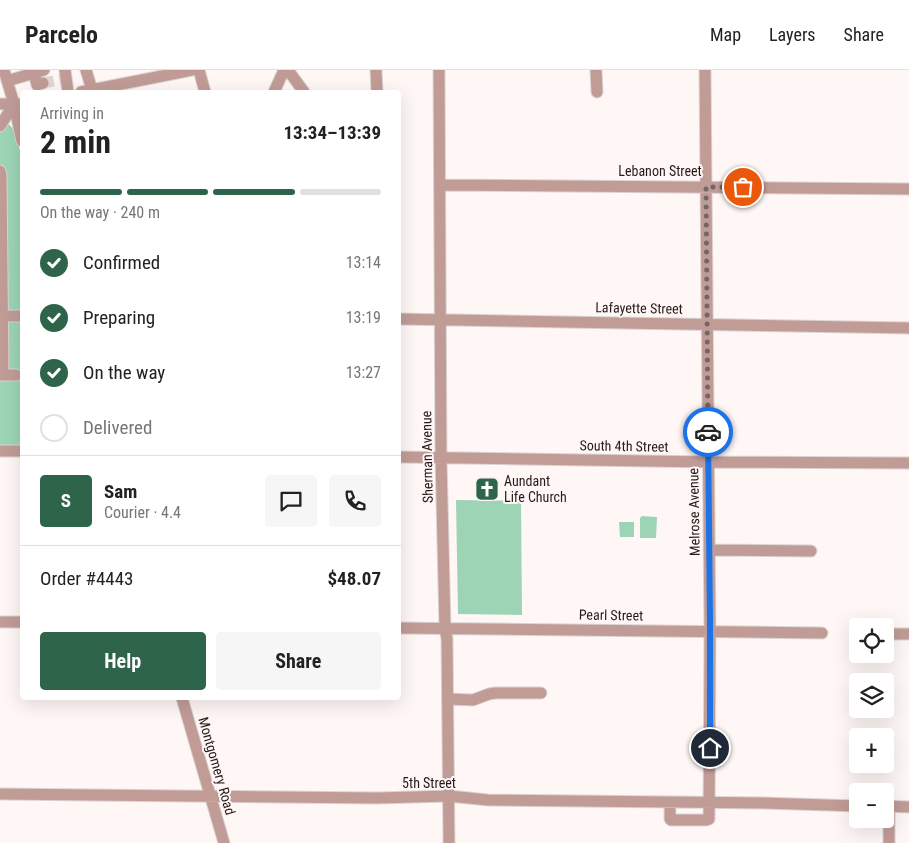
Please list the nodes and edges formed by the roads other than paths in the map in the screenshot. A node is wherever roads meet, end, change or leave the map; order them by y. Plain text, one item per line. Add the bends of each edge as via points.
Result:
1 (86, 70) edge
2 (192, 70) edge
3 (199, 70) edge
4 (284, 70) edge
5 (288, 70) edge
6 (376, 70) edge
7 (439, 70) edge
8 (596, 70) edge
9 (705, 70) edge
10 (39, 71) edge
11 (173, 72) edge
12 (6, 75) edge
13 (65, 76) edge
14 (40, 87) edge
15 (120, 89) edge
16 (68, 90) edge
17 (87, 90) edge
18 (104, 90) edge
19 (204, 90) edge
20 (275, 90) edge
21 (303, 90) edge
22 (377, 90) edge
23 (597, 92) dead end
24 (0, 104) edge
25 (18, 104) edge
26 (20, 123) edge
27 (0, 126) edge
28 (0, 171) edge
29 (440, 185) junction
30 (706, 187) junction
31 (909, 189) edge
32 (1, 256) edge
33 (1, 316) edge
34 (20, 316) edge
35 (401, 319) edge
36 (441, 320) junction
37 (708, 324) junction
38 (909, 328) edge
39 (1, 375) edge
40 (16, 375) dead end
41 (0, 451) edge
42 (20, 451) edge
43 (401, 457) edge
44 (441, 458) junction
45 (709, 462) junction
46 (909, 463) edge
47 (710, 550) junction
48 (811, 551) dead end
49 (0, 622) edge
50 (20, 622) edge
51 (401, 628) edge
52 (446, 628) junction
53 (710, 632) junction
54 (822, 634) dead end
55 (894, 634) edge
56 (909, 634) edge
57 (541, 693) dead end
58 (448, 699) junction
59 (183, 700) edge
60 (0, 794) edge
61 (449, 796) junction
62 (210, 797) junction
63 (670, 803) junction
64 (709, 803) junction
65 (849, 806) edge
66 (894, 806) edge
67 (909, 807) edge
68 (888, 828) edge
69 (224, 843) edge
70 (449, 843) edge
71 (889, 843) edge

1 - 17 street
2 - 11 street
3 - 19 street
4 - 20 street
5 - 21 street
6 - 22 street
7 - 29 street, Sherman Avenue
8 - 23 street
9 - 30 street, Melrose Avenue
10 - 12 street
10 - 14 street
11 - 15 street
12 - 25 street
13 - 16 street
15 - 18 street
24 - 25 street
25 - 26 street
25 - 27 street
28 - 32 street
29 - 30 street, Lebanon Street
29 - 36 street, Sherman Avenue
30 - 31 street, Lebanon Street
30 - 37 street, Melrose Avenue
32 - 33 street
33 - 34 street
33 - 39 street
35 - 36 street, Lafayette Street
36 - 37 street, Lafayette Street
36 - 44 street, Sherman Avenue
37 - 38 street, Lafayette Street
37 - 45 street, Melrose Avenue
39 - 40 street
41 - 42 street
43 - 44 street, South 4th Street
44 - 45 street, South 4th Street
44 - 52 street, Sherman Avenue
45 - 46 street, South 4th Street
45 - 47 street, Melrose Avenue
47 - 48 street
47 - 53 street, Melrose Avenue
49 - 50 street
51 - 52 street, Pearl Street
52 - 53 street, Pearl Street
52 - 58 street, Sherman Avenue
53 - 54 street, Pearl Street
53 - 64 street, Melrose Avenue
55 - 56 street
57 - 58 street via 495,693 473,700
58 - 61 street, Sherman Avenue
59 - 62 street, Montgomery Road
60 - 62 street, 5th Street
61 - 62 street, 5th Street
61 - 63 street, 5th Street via 488,800
61 - 70 street, Sherman Avenue
62 - 69 street, Montgomery Road
63 - 64 street, 5th Street
63 - 64 street via 671,820 706,820
64 - 65 street, 5th Street
66 - 67 street
68 - 71 street

